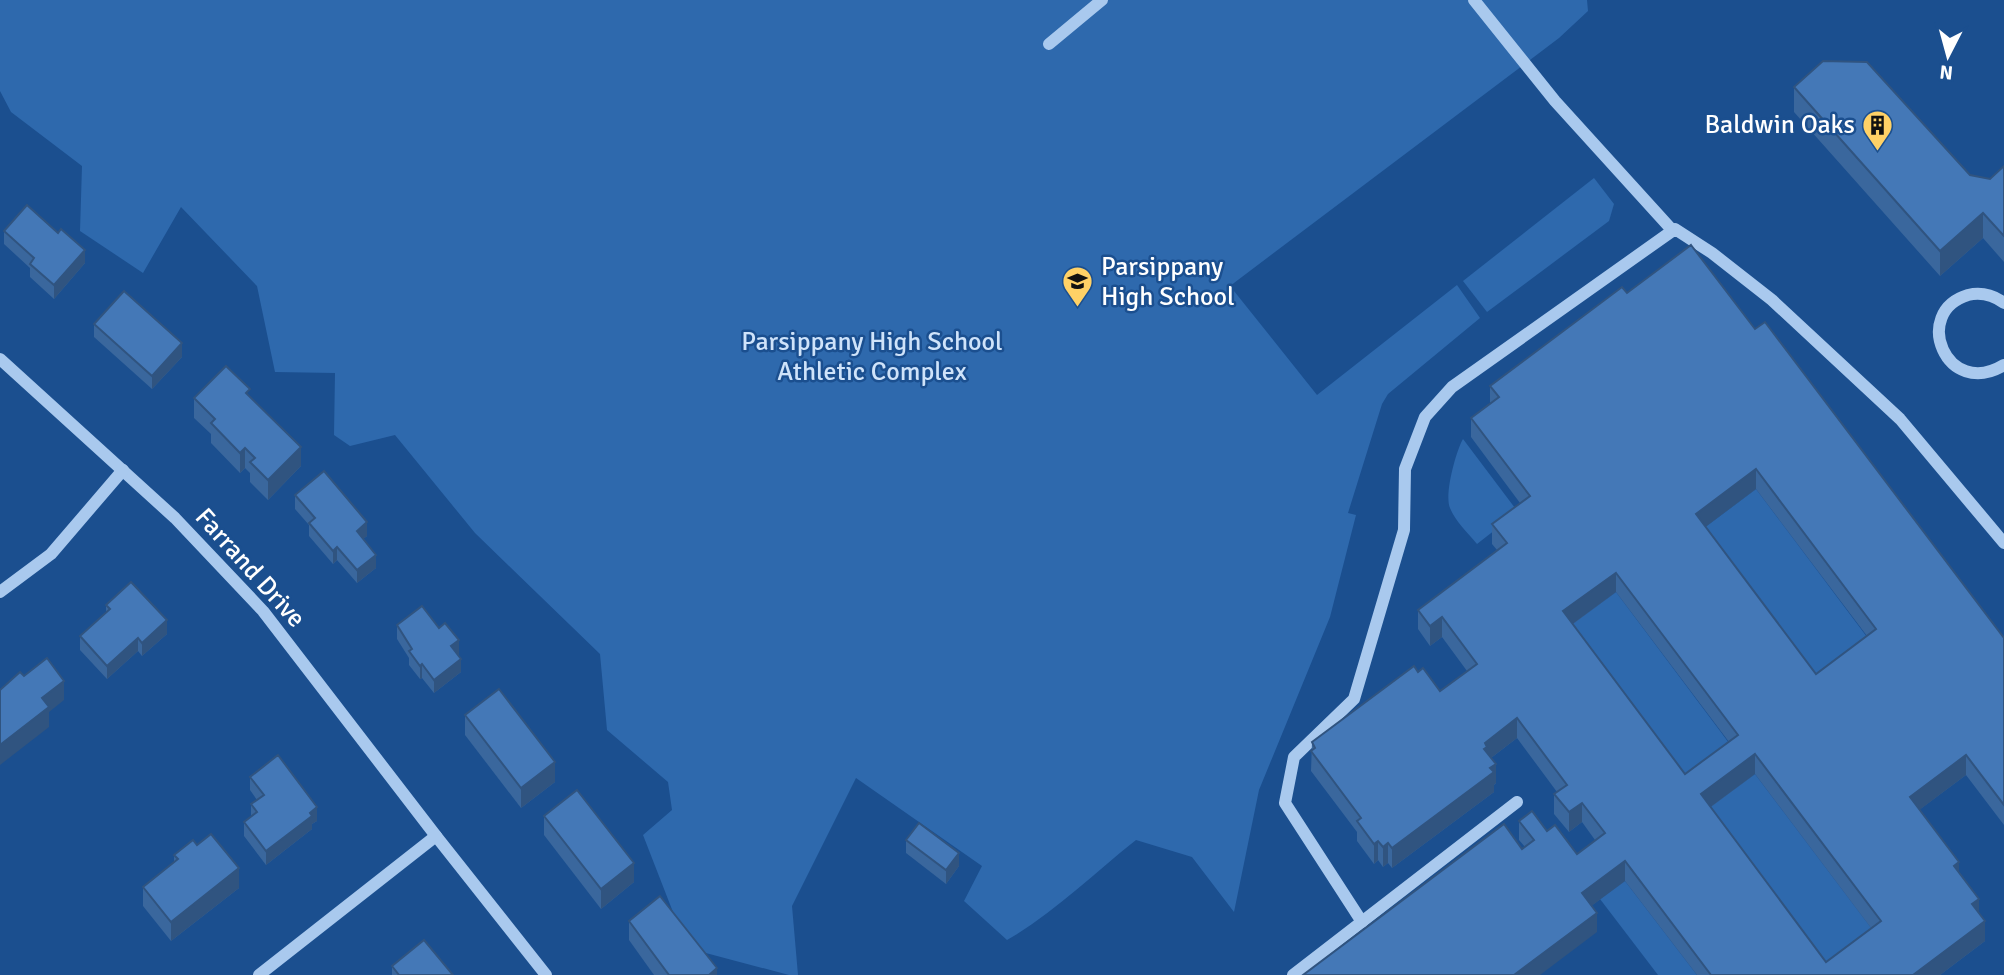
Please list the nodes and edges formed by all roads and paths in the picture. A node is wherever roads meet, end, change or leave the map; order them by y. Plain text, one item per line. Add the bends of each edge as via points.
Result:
1 (1102, 0) edge
2 (1474, 0) edge
3 (1049, 44) dead end
4 (1673, 231) junction
5 (2004, 303) edge
6 (0, 359) edge
7 (2004, 365) edge
8 (123, 470) junction
9 (2004, 543) edge
10 (0, 592) edge
11 (1517, 802) dead end
12 (436, 836) junction
13 (1362, 922) junction
14 (259, 975) edge
15 (546, 975) edge
16 (1293, 975) edge

1 - 3 street
2 - 4 street via 1555,101
4 - 9 street via 1712,253 1772,300 1900,419
4 - 13 street via 1452,387 1425,417 1405,469 1404,530 1354,699 1294,757 1285,803
5 - 7 street via 1986,294 1960,298 1942,316 1939,328 1944,354 1965,372 1992,372
6 - 8 street, Farrand Drive
8 - 10 street via 51,554
8 - 12 street, Farrand Drive via 263,611
11 - 13 street
12 - 14 street
12 - 15 street, Farrand Drive
13 - 16 street

